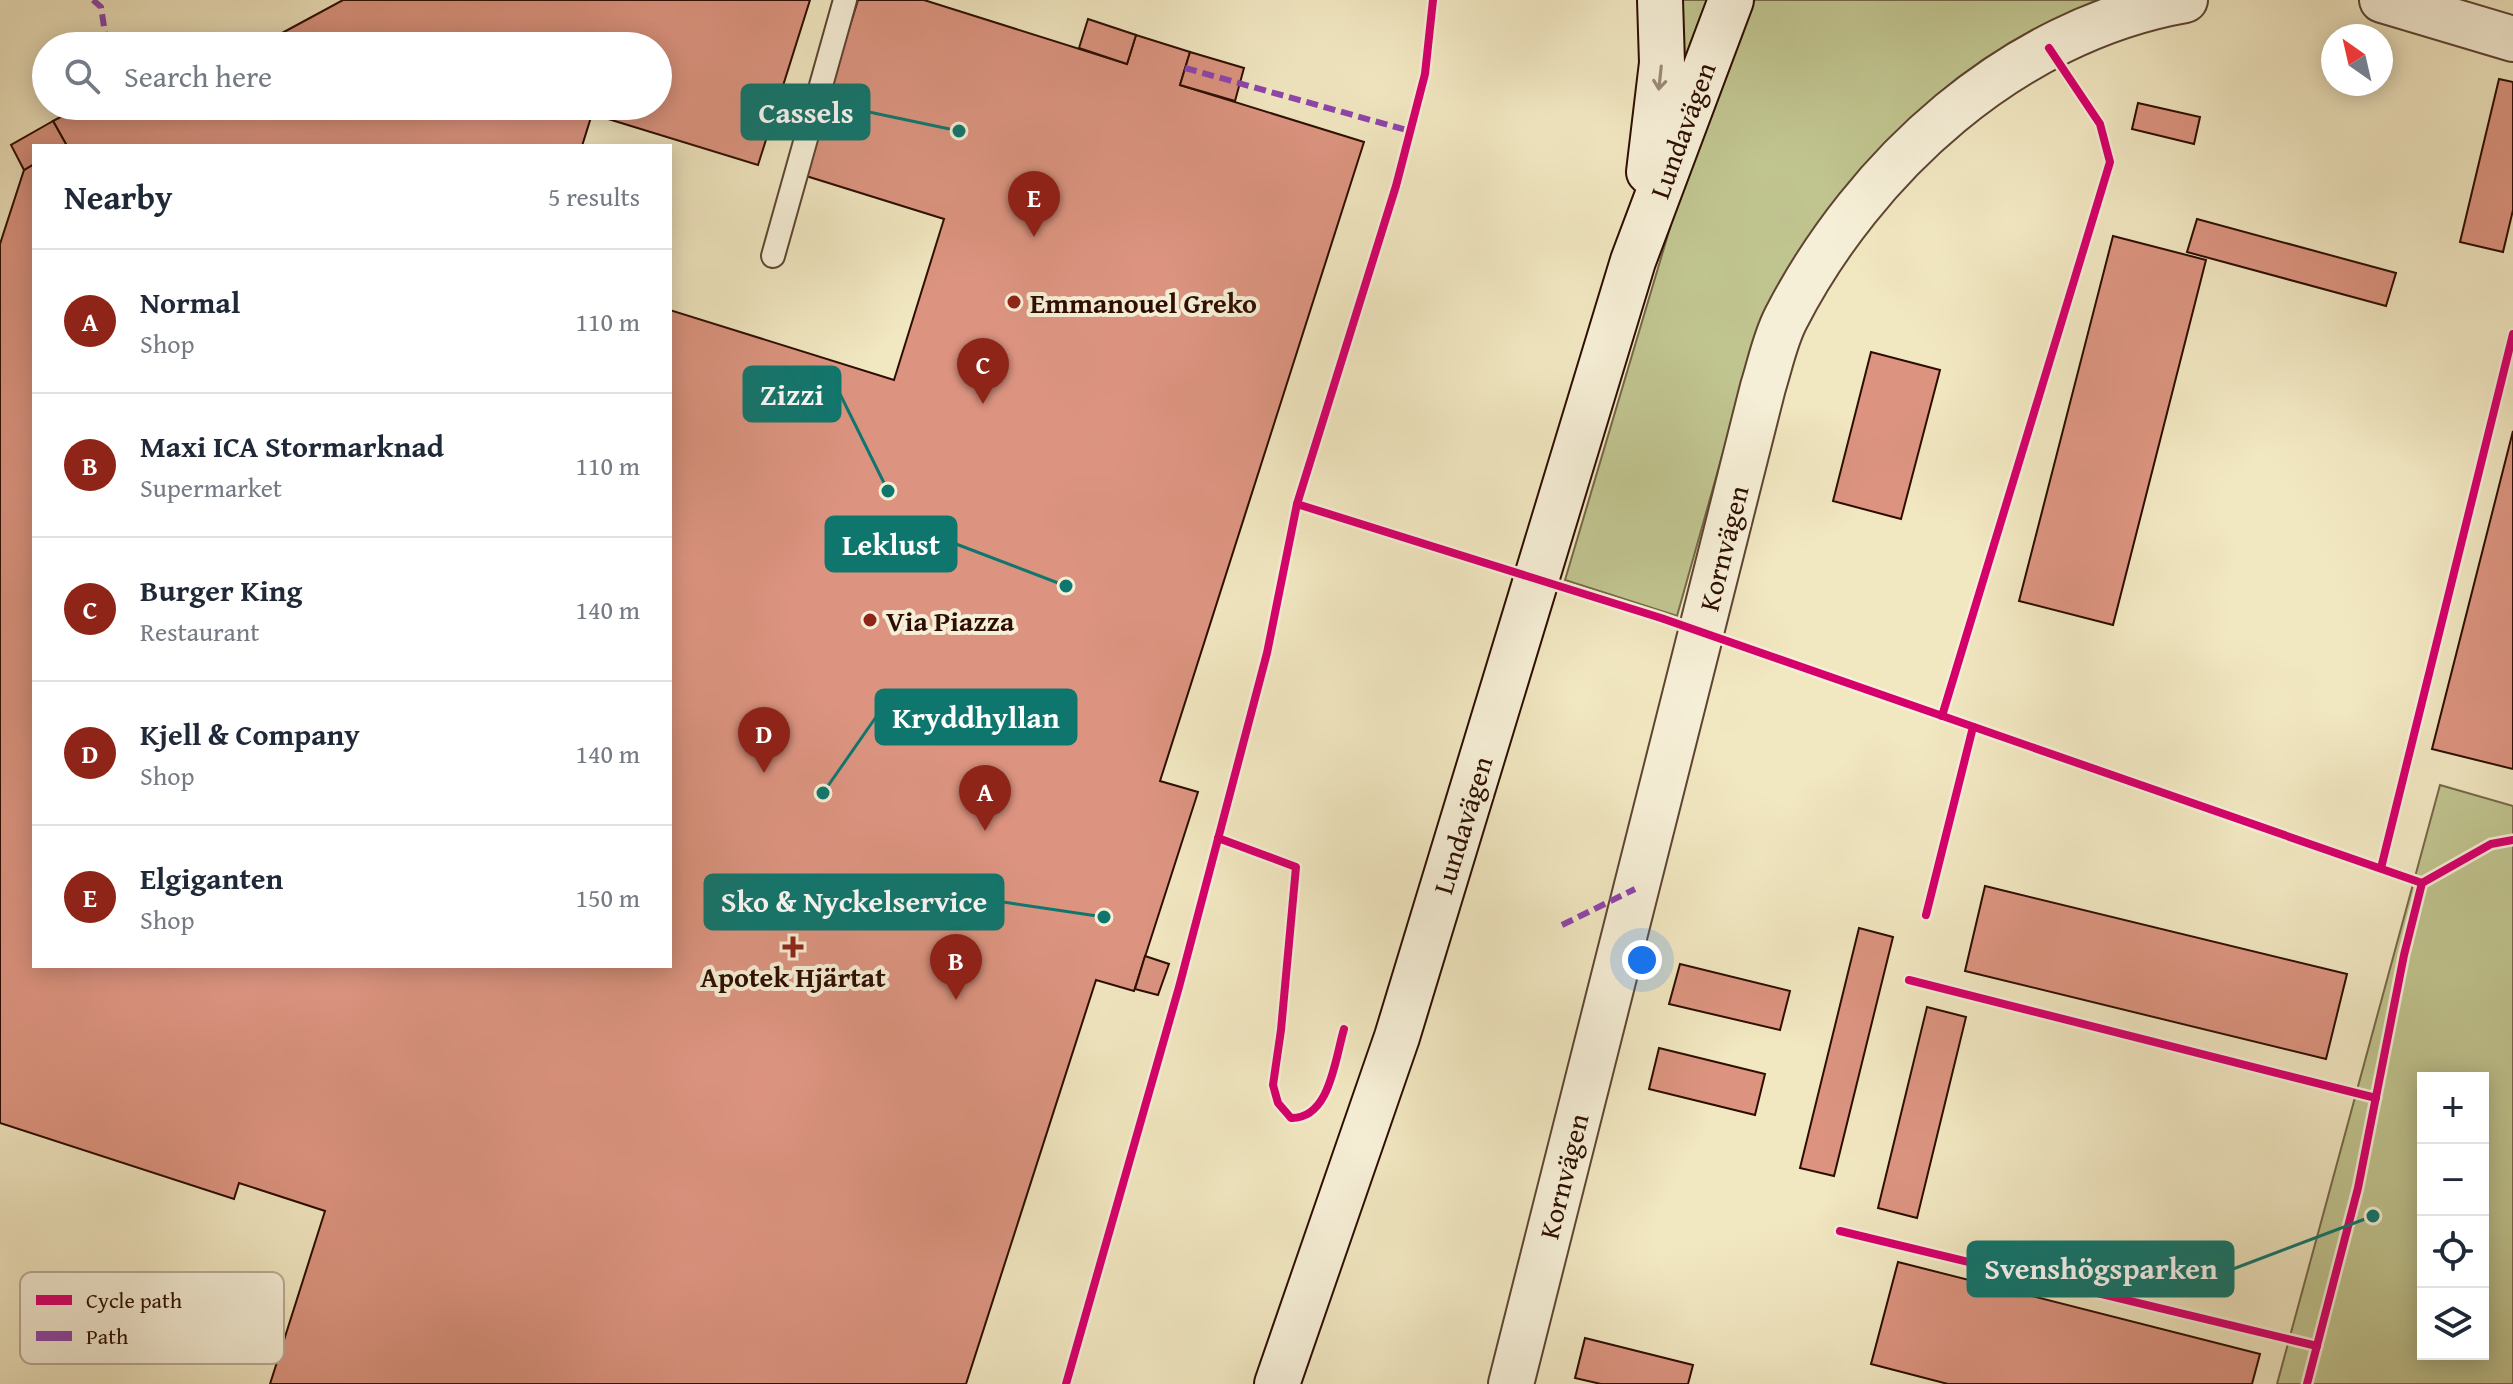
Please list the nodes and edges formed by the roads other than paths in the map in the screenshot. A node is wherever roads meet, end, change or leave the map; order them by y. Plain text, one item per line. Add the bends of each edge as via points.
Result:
1 (845, 0) edge
2 (1660, 0) edge
3 (1731, 0) edge
4 (2185, 0) edge
5 (2382, 0) edge
6 (2513, 39) edge
7 (773, 256) dead end
8 (1633, 261) junction
9 (1277, 1384) edge
10 (1511, 1384) edge

1 - 7 lane
2 -> 8 street, Lundavägen via 1662,63
3 - 8 street, Lundavägen
4 - 10 street, Kornvägen via 2148,7 2020,62 1939,124 1884,175 1833,236 1784,321
5 - 6 street
8 - 9 street, Lundavägen via 1397,1037

